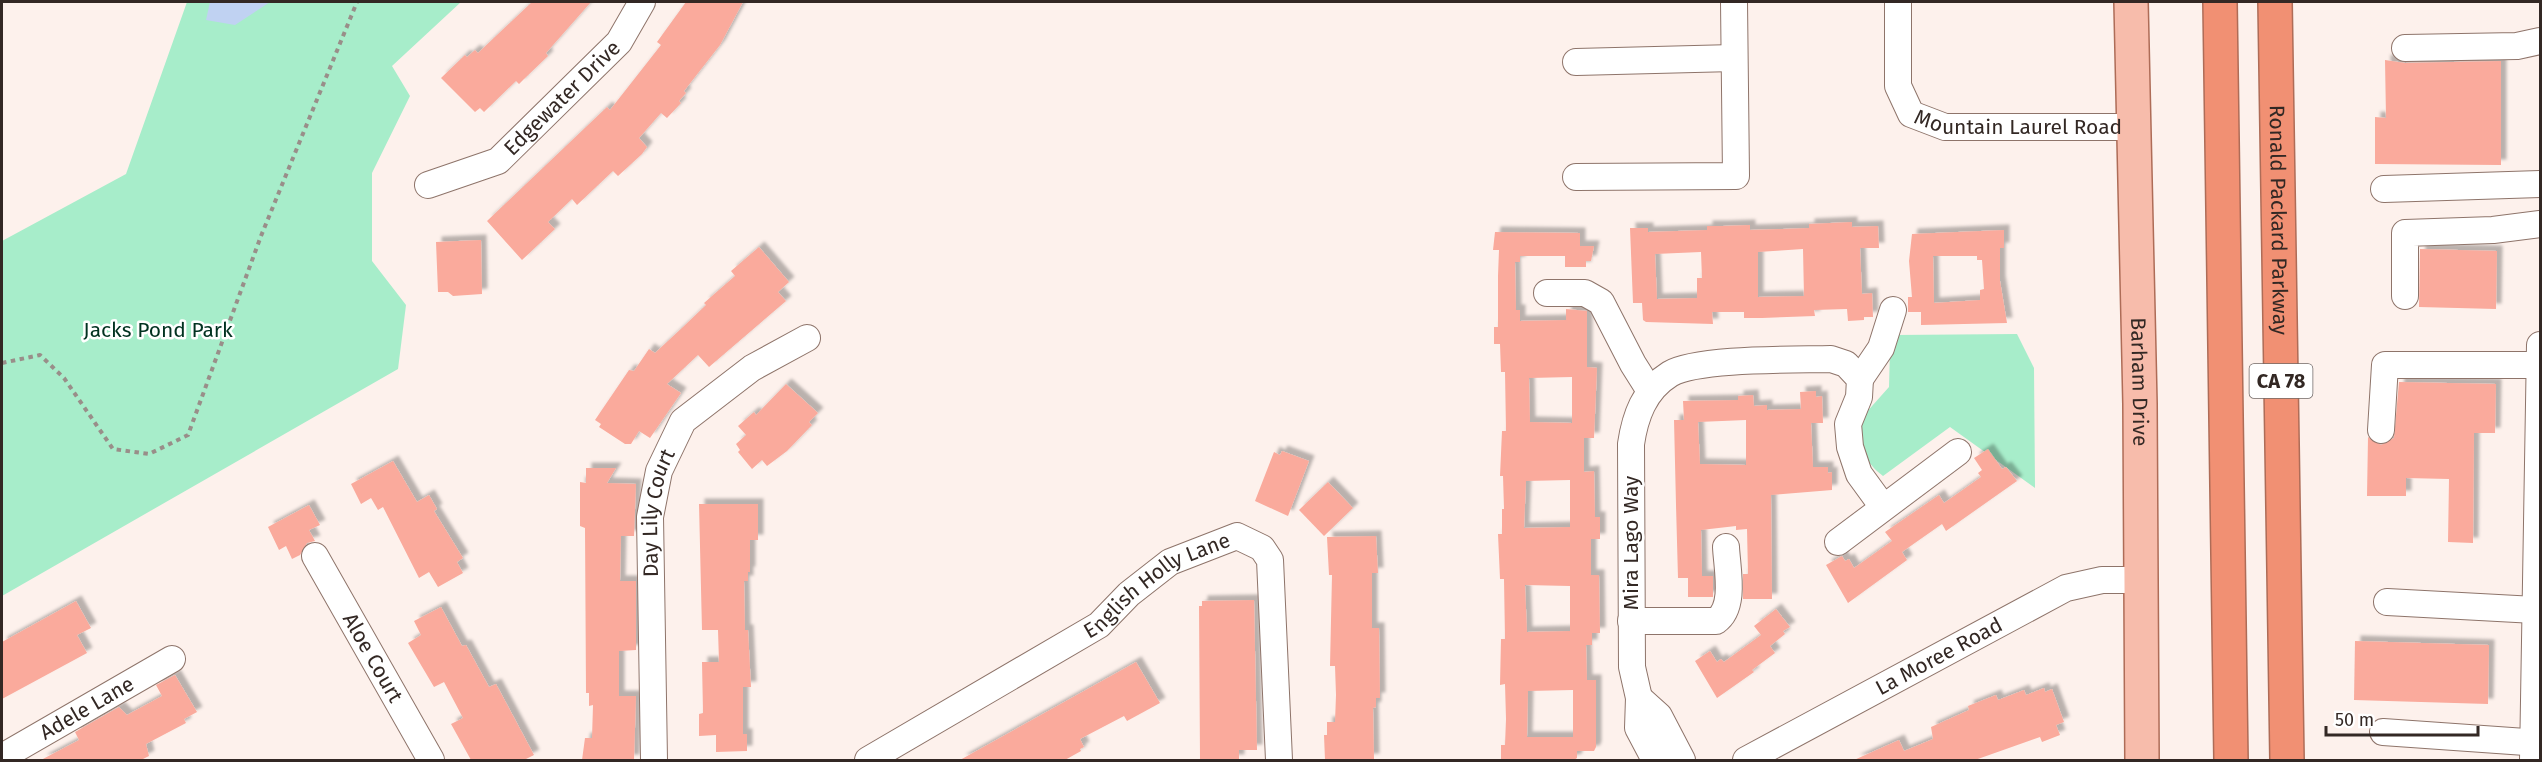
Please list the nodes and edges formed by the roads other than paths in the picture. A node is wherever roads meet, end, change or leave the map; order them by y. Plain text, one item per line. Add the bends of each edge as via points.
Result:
1 (642, 2) edge
2 (1734, 2) edge
3 (1898, 2) edge
4 (2131, 2) edge
5 (2220, 2) edge
6 (2275, 2) edge
7 (2541, 41) edge
8 (2405, 48) dead end
9 (1734, 58) junction
10 (1576, 62) dead end
11 (2133, 127) junction
12 (1576, 177) dead end
13 (2541, 184) edge
14 (428, 185) dead end
15 (2384, 189) dead end
16 (2541, 224) edge
17 (1547, 293) dead end
18 (2405, 296) dead end
19 (1893, 310) dead end
20 (807, 338) dead end
21 (2541, 345) edge
22 (2540, 365) edge
23 (1860, 379) junction
24 (1650, 391) junction
25 (2381, 430) dead end
26 (1958, 452) dead end
27 (1883, 507) junction
28 (1838, 542) dead end
29 (1726, 548) dead end
30 (315, 556) dead end
31 (2140, 580) junction
32 (2387, 602) dead end
33 (2535, 610) junction
34 (1631, 621) junction
35 (172, 659) dead end
36 (2537, 691) edge
37 (1639, 698) junction
38 (2383, 732) dead end
39 (2535, 749) edge
40 (2, 758) edge
41 (431, 760) edge
42 (654, 760) edge
43 (868, 760) edge
44 (1279, 760) edge
45 (1655, 760) edge
46 (1683, 760) edge
47 (1746, 760) edge
48 (2142, 760) edge
49 (2231, 760) edge
50 (2287, 760) edge

1 - 14 street, Edgewater Drive via 619,42 498,161
2 - 9 street
3 - 11 street, Mountain Laurel Road via 1898,86 1911,114 1945,127
4 - 11 main road, Barham Drive
5 - 49 highway, CA 78
6 - 50 highway, Ronald Packard Parkway / CA 78
7 - 8 street via 2517,46
9 - 10 street
9 - 12 street via 1736,176
11 - 31 main road, Barham Drive
13 - 15 street
16 - 18 street via 2405,233
17 - 24 street via 1585,293 1601,302
19 - 23 street via 1881,348
20 - 42 street, Day Lily Court via 752,368 683,421 659,471 650,518
21 - 22 street
22 - 25 street via 2385,365
22 - 33 street
23 - 24 street, Mira Lago Way via 1846,364 1831,358 1700,364 1670,374
23 - 27 street via 1860,397 1848,424 1850,447 1859,474
24 - 34 street, Mira Lago Way via 1635,416 1631,444
26 - 27 street
27 - 28 street
29 - 34 street via 1728,603 1724,616 1716,621
30 - 41 street, Aloe Court
31 - 47 street, La Moree Road via 2103,580 2066,588
31 - 48 main road, Barham Drive
32 - 33 street
33 - 36 street
34 - 37 street, Mira Lago Way via 1632,668
35 - 40 street, Adele Lane
36 - 39 street
37 - 45 street, Mira Lago Way via 1638,728
37 - 46 street via 1659,716
38 - 39 street
43 - 44 street, English Holly Lane via 1099,624 1170,562 1237,536 1262,548 1270,560

